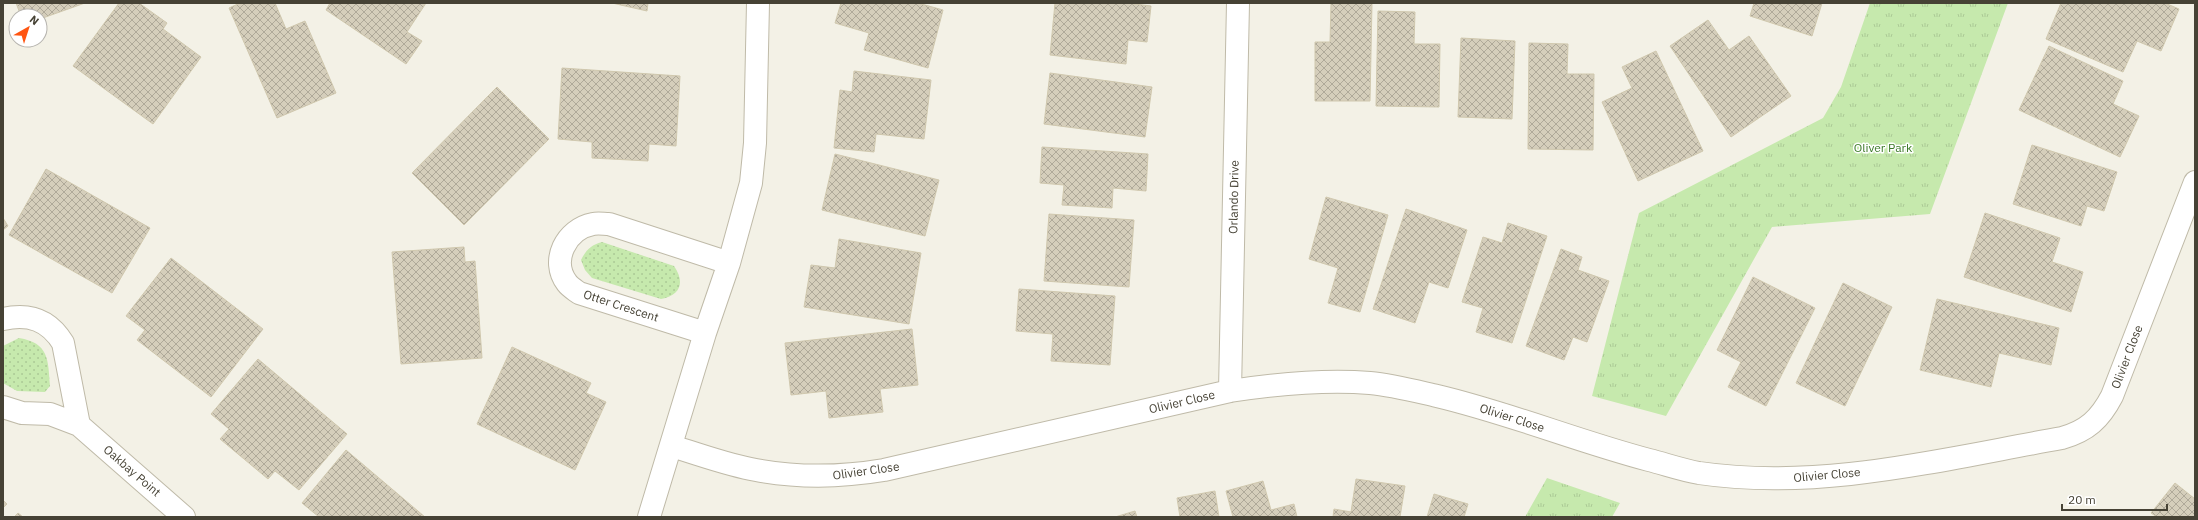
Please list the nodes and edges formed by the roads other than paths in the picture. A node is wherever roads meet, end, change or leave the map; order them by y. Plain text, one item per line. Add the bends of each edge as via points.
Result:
1 (758, 3) edge
2 (1238, 3) edge
3 (2195, 182) edge
4 (729, 264) junction
5 (3, 319) edge
6 (705, 333) junction
7 (1230, 391) junction
8 (3, 407) edge
9 (79, 425) junction
10 (671, 446) junction
11 (184, 517) edge
12 (649, 517) edge

1 - 4 street via 755,143 751,183
2 - 7 street, Orlando Drive
3 - 7 street, Olivier Close via 2112,396 2105,409 2090,426 2082,432 2062,438 1856,473 1768,480 1696,472 1624,454 1463,402 1371,383 1317,381
4 - 6 street
4 - 6 street, Otter Crescent via 609,224 593,224 580,230 563,246 559,257 560,271 567,284 579,293
5 - 9 street via 25,316 43,321 57,332 63,342
6 - 10 street
7 - 10 street, Olivier Close via 857,474 792,475 756,470
8 - 9 street, Oakbay Point via 22,413 50,414
9 - 11 street, Oakbay Point
10 - 12 street

